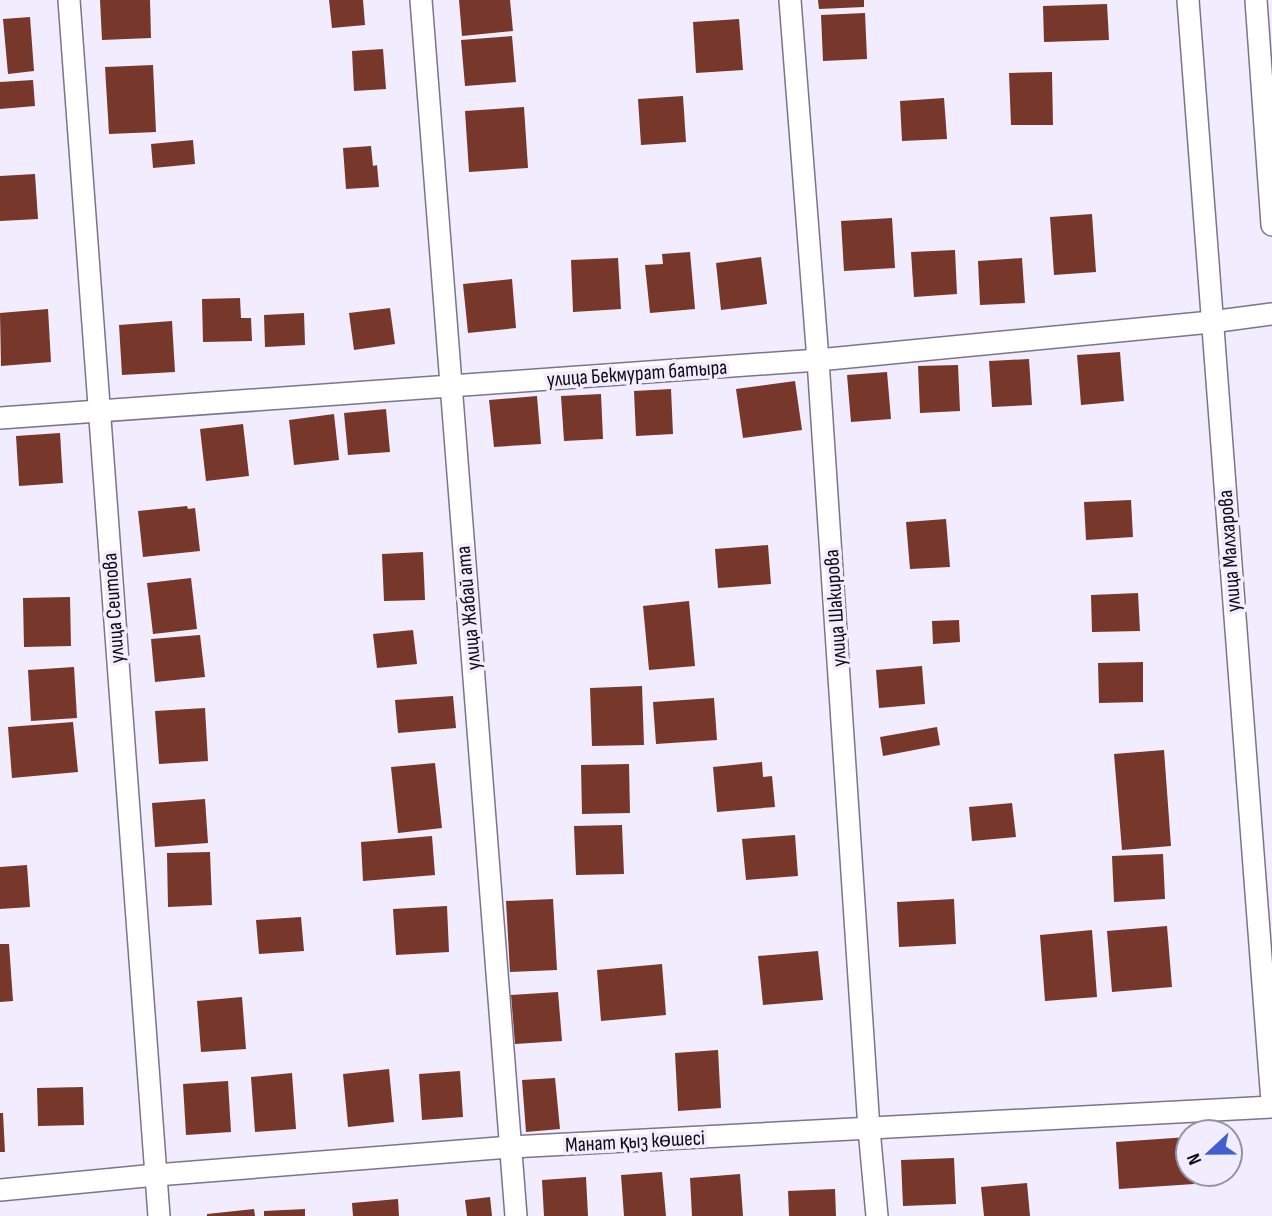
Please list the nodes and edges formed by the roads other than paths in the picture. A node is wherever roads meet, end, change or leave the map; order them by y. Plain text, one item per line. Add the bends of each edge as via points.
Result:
1 (69, 0) edge
2 (421, 0) edge
3 (790, 0) edge
4 (1188, 0) edge
5 (1256, 0) edge
6 (1272, 225) edge
7 (1272, 314) edge
8 (1211, 322) junction
9 (818, 360) junction
10 (450, 386) junction
11 (98, 410) junction
12 (0, 418) edge
13 (1272, 1104) edge
14 (869, 1129) junction
15 (511, 1147) junction
16 (156, 1175) junction
17 (0, 1190) edge
18 (159, 1216) edge
19 (516, 1216) edge
20 (877, 1216) edge

1 - 11 street, улица Сеитова
2 - 10 street, улица Жабай ата
3 - 9 street, улица Шакирова
4 - 8 street, улица Малхарова
5 - 6 street
7 - 8 street, улица Бекмурат батыра
8 - 9 street, улица Бекмурат батыра
8 - 13 street, улица Малхарова
9 - 10 street, улица Бекмурат батыра
9 - 14 street, улица Шакирова
10 - 11 street, улица Бекмурат батыра
10 - 15 street, улица Жабай ата
11 - 12 street, улица Бекмурат батыра
11 - 16 street, улица Сеитова
13 - 14 street, Манат қыз көшесі
14 - 15 street, Манат қыз көшесі
14 - 20 street, улица Шакирова
15 - 16 street, Манат қыз көшесі
15 - 19 street, улица Жабай ата
16 - 17 street, Манат қыз көшесі
16 - 18 street, улица Сеитова

